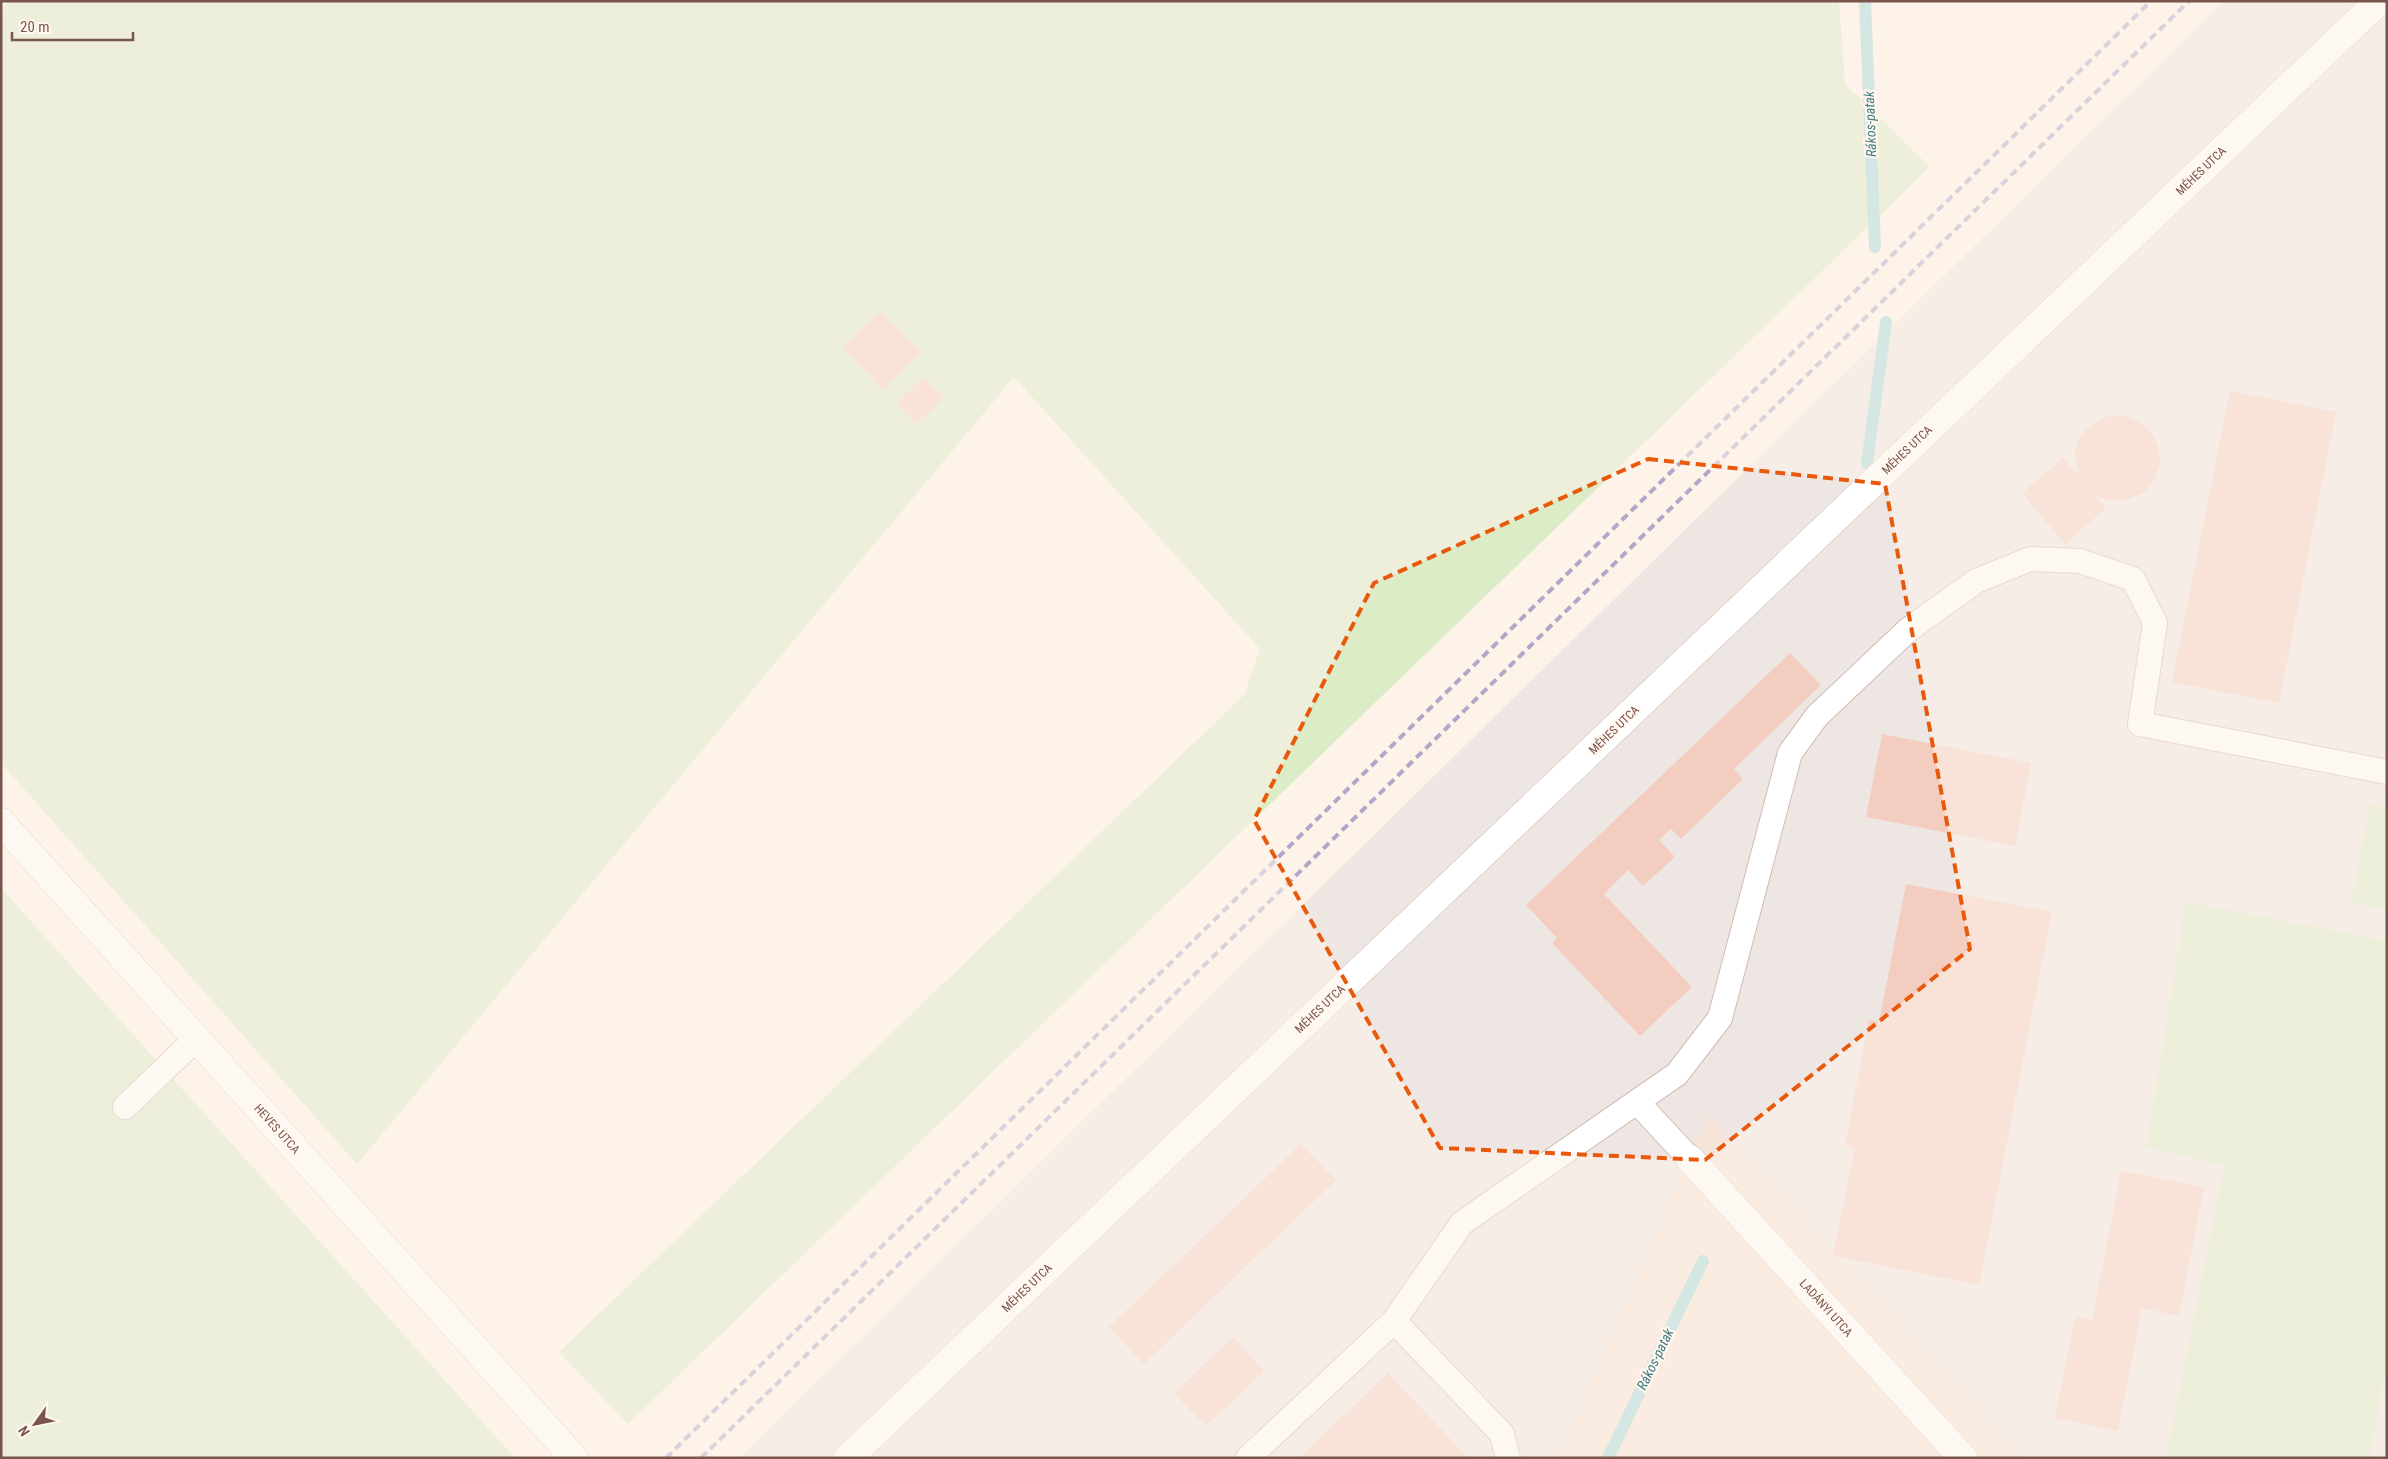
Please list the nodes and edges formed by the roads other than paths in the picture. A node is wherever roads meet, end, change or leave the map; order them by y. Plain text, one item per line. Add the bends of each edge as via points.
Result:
1 (2379, 1) edge
2 (2387, 772) edge
3 (1, 822) edge
4 (196, 1039) junction
5 (1637, 1102) junction
6 (125, 1107) dead end
7 (1690, 1159) joint
8 (1394, 1322) junction
9 (574, 1458) edge
10 (848, 1458) edge
11 (1248, 1458) edge
12 (1508, 1458) edge
13 (1963, 1458) edge

1 - 10 street, MÉHES UTCA
2 - 5 lane via 2140,724 2155,622 2133,579 2080,561 2030,559 1976,581 1901,637 1817,716 1790,754 1720,1018 1677,1074
3 - 4 street, HEVES UTCA
4 - 6 lane
4 - 9 street, HEVES UTCA
5 - 7 lane
5 - 8 lane via 1462,1223
7 - 13 street, LADÁNYI UTCA
8 - 11 lane
8 - 12 lane via 1502,1434

